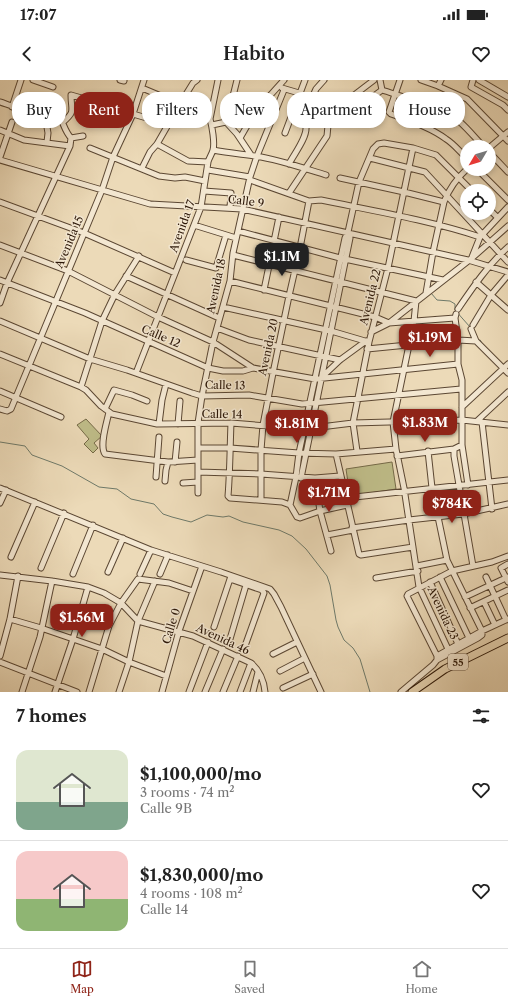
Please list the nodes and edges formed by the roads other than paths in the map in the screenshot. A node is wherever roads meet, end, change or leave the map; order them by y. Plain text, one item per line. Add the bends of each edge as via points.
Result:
1 (21, 80) edge
2 (33, 80) edge
3 (144, 80) edge
4 (197, 80) edge
5 (218, 80) edge
6 (237, 80) edge
7 (284, 80) edge
8 (304, 80) edge
9 (324, 80) edge
10 (374, 80) edge
11 (380, 80) edge
12 (400, 80) edge
13 (421, 80) edge
14 (441, 80) edge
15 (474, 80) edge
16 (479, 80) edge
17 (278, 85) junction
18 (438, 86) junction
19 (53, 87) dead end
20 (142, 88) junction
21 (284, 90) junction
22 (382, 90) junction
23 (17, 92) edge
24 (152, 92) edge
25 (188, 92) edge
26 (234, 92) edge
27 (294, 92) edge
28 (299, 92) edge
29 (315, 92) edge
30 (379, 92) edge
31 (396, 92) edge
32 (394, 94) edge
33 (74, 96) edge
34 (394, 97) edge
35 (508, 97) edge
36 (0, 102) edge
37 (12, 106) edge
38 (212, 109) edge
39 (508, 110) edge
40 (134, 111) edge
41 (394, 115) edge
42 (66, 120) edge
43 (12, 122) dead end
44 (220, 123) edge
45 (212, 124) joint
46 (287, 127) edge
47 (465, 127) edge
48 (47, 128) edge
49 (64, 128) edge
50 (127, 128) edge
51 (166, 128) edge
52 (232, 128) edge
53 (306, 128) edge
54 (427, 128) edge
55 (0, 130) edge
56 (9, 132) junction
57 (508, 132) edge
58 (285, 133) dead end
59 (83, 136) dead end
60 (503, 136) junction
61 (71, 138) junction
62 (240, 138) junction
63 (477, 140) edge
64 (508, 141) edge
65 (47, 142) junction
66 (496, 142) edge
67 (157, 144) junction
68 (70, 146) junction
69 (90, 148) dead end
70 (413, 148) junction
71 (213, 150) junction
72 (460, 151) edge
73 (0, 156) edge
74 (250, 156) junction
75 (257, 156) junction
76 (114, 157) junction
77 (370, 158) junction
78 (496, 159) edge
79 (0, 160) edge
80 (208, 162) junction
81 (289, 164) junction
82 (409, 167) junction
83 (142, 168) junction
84 (305, 168) junction
85 (208, 170) junction
86 (508, 172) edge
87 (56, 175) junction
88 (326, 175) dead end
89 (484, 176) edge
90 (185, 177) junction
91 (458, 177) junction
92 (340, 178) dead end
93 (250, 179) junction
94 (205, 181) junction
95 (171, 182) dead end
96 (359, 182) junction
97 (465, 184) edge
98 (102, 190) junction
99 (204, 191) junction
100 (404, 192) junction
101 (289, 193) junction
102 (447, 195) junction
103 (508, 200) edge
104 (309, 201) junction
105 (0, 202) edge
106 (444, 202) junction
107 (354, 207) junction
108 (508, 207) edge
109 (201, 208) junction
110 (230, 208) junction
111 (242, 209) junction
112 (38, 216) junction
113 (280, 216) junction
114 (399, 216) junction
115 (497, 217) joint
116 (305, 223) junction
117 (194, 225) junction
118 (439, 225) junction
119 (508, 226) edge
120 (238, 231) junction
121 (84, 232) junction
122 (348, 232) junction
123 (226, 235) junction
124 (481, 235) junction
125 (236, 238) junction
126 (274, 241) junction
127 (393, 242) junction
128 (490, 242) junction
129 (0, 245) edge
130 (508, 247) edge
131 (300, 248) junction
132 (433, 252) junction
133 (20, 253) junction
134 (501, 254) junction
135 (233, 255) junction
136 (139, 256) junction
137 (343, 259) junction
138 (470, 259) junction
139 (186, 260) dead end
140 (508, 262) edge
141 (269, 265) junction
142 (489, 266) junction
143 (388, 268) junction
144 (68, 271) junction
145 (294, 271) junction
146 (175, 273) junction
147 (508, 274) edge
148 (126, 276) junction
149 (429, 276) junction
150 (0, 280) edge
151 (443, 280) junction
152 (230, 281) junction
153 (7, 282) junction
154 (338, 282) junction
155 (476, 282) junction
156 (264, 290) junction
157 (382, 293) junction
158 (426, 293) junction
159 (115, 294) junction
160 (166, 295) junction
161 (491, 295) junction
162 (288, 296) junction
163 (416, 301) junction
164 (56, 302) junction
165 (0, 303) edge
166 (223, 307) junction
167 (333, 307) junction
168 (508, 310) edge
169 (456, 314) junction
170 (158, 317) junction
171 (375, 317) junction
172 (219, 318) junction
173 (414, 320) junction
174 (0, 321) edge
175 (102, 321) junction
176 (284, 321) junction
177 (389, 323) junction
178 (217, 328) junction
179 (328, 330) junction
180 (371, 332) junction
181 (40, 338) junction
182 (458, 340) junction
183 (367, 341) junction
184 (476, 341) junction
185 (148, 342) junction
186 (213, 342) junction
187 (409, 345) junction
188 (279, 347) junction
189 (367, 349) junction
190 (0, 354) edge
191 (323, 357) junction
192 (90, 359) junction
193 (340, 360) junction
194 (458, 364) junction
195 (508, 364) edge
196 (28, 366) junction
197 (208, 368) junction
198 (253, 368) junction
199 (503, 368) junction
200 (404, 369) junction
201 (273, 372) junction
202 (136, 373) junction
203 (508, 373) edge
204 (363, 374) junction
205 (320, 378) junction
206 (166, 384) junction
207 (81, 387) junction
208 (461, 390) junction
209 (0, 391) edge
210 (508, 392) edge
211 (202, 396) junction
212 (398, 396) junction
213 (15, 398) junction
214 (268, 398) junction
215 (358, 399) junction
216 (147, 401) dead end
217 (180, 402) dead end
218 (310, 403) junction
219 (316, 403) junction
220 (462, 407) junction
221 (0, 409) edge
222 (107, 410) junction
223 (61, 417) dead end
224 (508, 419) edge
225 (462, 420) junction
226 (393, 422) junction
227 (479, 422) junction
228 (198, 423) junction
229 (231, 423) junction
230 (159, 424) junction
231 (178, 424) junction
232 (353, 424) junction
233 (264, 425) junction
234 (505, 425) edge
235 (311, 428) junction
236 (304, 429) junction
237 (159, 437) dead end
238 (177, 442) dead end
239 (462, 445) junction
240 (198, 448) junction
241 (230, 448) junction
242 (396, 449) junction
243 (454, 449) junction
244 (261, 450) junction
245 (357, 451) junction
246 (428, 451) junction
247 (299, 453) junction
248 (306, 453) junction
249 (336, 454) junction
250 (398, 456) junction
251 (198, 460) junction
252 (157, 461) junction
253 (168, 462) junction
254 (175, 462) junction
255 (198, 472) junction
256 (230, 474) junction
257 (261, 474) junction
258 (340, 476) junction
259 (156, 477) dead end
260 (299, 478) junction
261 (315, 478) junction
262 (508, 480) edge
263 (165, 481) dead end
264 (198, 482) junction
265 (490, 482) junction
266 (183, 483) dead end
267 (468, 485) junction
268 (459, 486) junction
269 (0, 488) edge
270 (432, 488) junction
271 (6, 490) junction
272 (405, 491) junction
273 (198, 494) dead end
274 (346, 498) junction
275 (261, 500) junction
276 (35, 502) junction
277 (0, 503) edge
278 (290, 504) junction
279 (508, 504) edge
280 (347, 505) junction
281 (492, 509) junction
282 (320, 511) junction
283 (64, 513) junction
284 (463, 514) junction
285 (438, 517) junction
286 (409, 520) junction
287 (93, 525) junction
288 (352, 529) junction
289 (327, 535) junction
290 (123, 538) junction
291 (414, 547) junction
292 (151, 550) junction
293 (331, 551) dead end
294 (168, 555) junction
295 (508, 556) edge
296 (11, 558) dead end
297 (447, 560) junction
298 (508, 564) edge
299 (202, 566) junction
300 (473, 566) junction
301 (41, 568) dead end
302 (417, 569) junction
303 (452, 571) junction
304 (108, 572) dead end
305 (73, 574) dead end
306 (160, 574) dead end
307 (0, 575) edge
308 (18, 576) junction
309 (139, 576) junction
310 (230, 577) junction
311 (440, 577) junction
312 (486, 577) dead end
313 (376, 578) dead end
314 (507, 579) edge
315 (155, 580) junction
316 (52, 581) junction
317 (430, 582) junction
318 (246, 585) junction
319 (490, 586) junction
320 (88, 587) junction
321 (419, 587) junction
322 (193, 591) junction
323 (507, 592) edge
324 (495, 596) junction
325 (465, 597) junction
326 (484, 602) junction
327 (121, 603) junction
328 (470, 608) junction
329 (10, 619) junction
330 (507, 620) edge
331 (138, 621) junction
332 (495, 625) junction
333 (214, 627) dead end
334 (42, 628) junction
335 (482, 631) junction
336 (179, 632) junction
337 (230, 638) dead end
338 (469, 638) junction
339 (508, 638) edge
340 (73, 639) junction
341 (208, 642) junction
342 (297, 642) junction
343 (458, 644) junction
344 (245, 646) dead end
345 (102, 649) junction
346 (223, 649) junction
347 (448, 649) junction
348 (273, 654) dead end
349 (0, 656) edge
350 (238, 656) junction
351 (305, 658) junction
352 (437, 658) junction
353 (0, 662) edge
354 (129, 662) junction
355 (251, 663) junction
356 (280, 671) dead end
357 (258, 672) junction
358 (28, 673) junction
359 (313, 674) junction
360 (166, 676) junction
361 (58, 684) junction
362 (283, 688) dead end
363 (22, 692) edge
364 (55, 692) edge
365 (77, 692) edge
366 (89, 692) edge
367 (119, 692) edge
368 (162, 692) edge
369 (189, 692) edge
370 (205, 692) edge
371 (223, 692) edge
372 (240, 692) edge
373 (254, 692) edge
374 (265, 692) edge
375 (321, 692) edge
376 (401, 692) edge
377 (412, 692) edge

1 - 23 street
2 - 19 street
3 - 20 street, Avenida 15
4 - 25 street
5 - 38 street, Avenida 17
6 - 26 street
7 - 17 street
8 - 28 street
9 - 29 street
10 - 84 street via 337,105 328,115 327,136
11 - 22 street
12 - 31 street
13 - 18 street
14 - 18 street
15 - 39 street via 471,87
16 - 35 street
17 - 21 street
17 - 62 street via 255,112
18 - 60 street via 467,99
20 - 24 street
20 - 40 street, Avenida 15
21 - 27 street
21 - 75 street, Avenida 18
22 - 30 street
22 - 32 street
33 - 42 street via 71,95 71,116
34 - 41 street via 389,110
36 - 37 street
43 - 56 street
44 - 45 street
45 - 71 street, Avenida 17
46 - 58 street
47 - 63 street
48 - 65 street
49 - 61 street
50 - 76 street, Avenida 15
51 - 67 street
52 - 62 street
53 - 81 street via 302,143
54 - 72 street via 448,140
55 - 56 street
56 - 65 street via 24,140
56 - 73 street
57 - 60 street
59 - 61 street
60 - 64 street
60 - 66 street
61 - 68 street
62 - 74 street
65 - 68 street
67 - 80 street via 188,161
67 - 83 street
68 - 87 street
69 - 76 street
70 - 77 street via 378,144
70 - 82 street, Avenida 22
70 - 91 street via 436,156
71 - 74 street
71 - 80 street, Avenida 17
74 - 75 street
75 - 81 street
75 - 93 street, Avenida 18
76 - 83 street
76 - 98 street, Avenida 15
77 - 82 street
77 - 96 street
78 - 86 street
79 - 87 street, Calle 9
80 - 85 street, Avenida 17
81 - 84 street
82 - 100 street, Avenida 22
82 - 102 street via 425,172
83 - 90 street via 159,176
84 - 88 street
84 - 101 street
85 - 93 street
85 - 94 street, Avenida 17
87 - 98 street, Calle 9
87 - 112 street
89 - 103 street
90 - 94 street
90 - 95 street
91 - 97 street
91 - 102 street
92 - 96 street
93 - 101 street
93 - 111 street, Avenida 18
94 - 99 street, Avenida 17
96 - 100 street
96 - 107 street
98 - 109 street, Calle 9 via 150,204
98 - 121 street, Avenida 15
99 - 109 street, Avenida 17
99 - 110 street via 231,193
100 - 106 street
100 - 114 street, Avenida 22
101 - 104 street
102 - 106 street
102 - 124 street
104 - 107 street via 321,200
104 - 116 street, Avenida 20
105 - 112 street
106 - 118 street
107 - 114 street
107 - 122 street
108 - 115 street
109 - 110 street, Calle 9
109 - 117 street, Avenida 17
110 - 111 street, Calle 9
111 - 113 street, Calle 9
111 - 120 street, Avenida 18
112 - 121 street
112 - 133 street
113 - 116 street, Calle 9
113 - 126 street
114 - 118 street
114 - 127 street, Avenida 22
115 - 124 street
116 - 122 street, Calle 9
116 - 131 street, Avenida 20
117 - 123 street
117 - 146 street, Avenida 17
118 - 124 street
118 - 132 street
119 - 128 street
120 - 125 street, Avenida 18
120 - 126 street
121 - 136 street
121 - 144 street, Avenida 15
122 - 127 street, Calle 9
122 - 137 street
123 - 125 street
123 - 139 street via 216,268
124 - 128 street
124 - 138 street
125 - 135 street, Avenida 18
126 - 131 street
126 - 141 street
127 - 132 street, Calle 9
127 - 143 street, Avenida 22
128 - 134 street
128 - 138 street
129 - 133 street
130 - 134 street
131 - 137 street
131 - 145 street, Avenida 20
132 - 138 street, Calle 9
132 - 149 street
133 - 144 street
133 - 153 street
134 - 140 street
134 - 142 street
135 - 141 street
135 - 152 street, Avenida 18
136 - 146 street
136 - 148 street
137 - 143 street
137 - 154 street
138 - 142 street, Calle 9
138 - 151 street
141 - 145 street
141 - 156 street
142 - 147 street, Calle 9
142 - 155 street
143 - 149 street
143 - 157 street, Avenida 22
144 - 159 street
144 - 164 street, Avenida 15
145 - 154 street
145 - 162 street, Avenida 20
146 - 160 street, Avenida 17
147 - 161 street
148 - 159 street
148 - 160 street
149 - 151 street
149 - 158 street
150 - 153 street, Calle 12
151 - 158 street
152 - 156 street
152 - 166 street, Avenida 18
153 - 164 street, Calle 12
153 - 165 street
154 - 157 street
154 - 167 street
155 - 161 street
155 - 169 street
156 - 162 street
157 - 163 street
157 - 171 street, Avenida 22
158 - 163 street
159 - 170 street
159 - 175 street
160 - 170 street, Avenida 17
160 - 172 street
161 - 168 street
161 - 184 street via 472,327 471,331
162 - 167 street
162 - 176 street, Avenida 20
163 - 173 street, Avenida 23
163 - 177 street
164 - 175 street, Calle 12
164 - 181 street, Avenida 15
166 - 172 street, Avenida 18
166 - 176 street
167 - 171 street
167 - 179 street
169 - 173 street
169 - 182 street
170 - 185 street, Avenida 17
170 - 186 street
171 - 177 street
171 - 180 street, Avenida 22
172 - 178 street, Avenida 18
173 - 177 street
173 - 187 street, Avenida 23
174 - 181 street, Calle 13
175 - 185 street, Calle 12
175 - 192 street
176 - 179 street
176 - 188 street, Avenida 20
177 - 180 street
178 - 186 street, Avenida 18
178 - 188 street via 249,340
179 - 183 street
179 - 191 street
180 - 183 street, Avenida 22
181 - 192 street, Calle 13
181 - 196 street, Avenida 15
182 - 184 street
182 - 187 street
182 - 194 street
183 - 189 street, Avenida 22
183 - 193 street
184 - 199 street
185 - 197 street, Calle 12
185 - 202 street, Avenida 17
186 - 197 street, Avenida 18
186 - 198 street
187 - 189 street
187 - 200 street, Avenida 23
188 - 191 street
188 - 201 street, Avenida 20
189 - 204 street, Avenida 22
190 - 196 street, Calle 14
191 - 193 street
191 - 205 street
192 - 202 street, Calle 13
192 - 207 street
193 - 205 street
194 - 200 street, Calle 12
194 - 208 street via 462,380
195 - 199 street
196 - 207 street, Calle 14
196 - 213 street, Avenida 15
197 - 198 street, Calle 12 via 223,371
197 - 211 street, Avenida 18
198 - 201 street, Calle 12
199 - 203 street
199 - 220 street
200 - 204 street, Calle 12
200 - 212 street, Avenida 23
201 - 205 street, Calle 12
201 - 214 street, Avenida 20
202 - 206 street, Calle 13
204 - 205 street, Calle 12
204 - 215 street, Avenida 22
205 - 218 street
205 - 219 street
206 - 211 street, Calle 13
206 - 230 street
207 - 222 street, Calle 14
208 - 212 street, Calle 13
208 - 220 street
209 - 213 street
210 - 227 street
211 - 214 street, Calle 13 via 249,395
211 - 228 street, Avenida 18
212 - 215 street, Calle 13
212 - 226 street, Avenida 23
213 - 221 street, Avenida 15 via 9,411
213 - 223 street
214 - 218 street, Calle 13 via 295,404
214 - 233 street, Avenida 20
215 - 219 street, Calle 13
215 - 232 street, Avenida 22
216 - 222 street via 114,390
217 - 231 street
218 - 219 street, Calle 13
218 - 236 street
219 - 235 street
220 - 225 street
222 - 230 street, Calle 14
222 - 252 street via 102,449 106,454
224 - 234 street
225 - 226 street, Calle 14
225 - 227 street, Calle 14
225 - 239 street
226 - 232 street, Calle 14
226 - 242 street, Avenida 23
227 - 234 street, Calle 14
227 - 265 street
228 - 229 street, Calle 14
228 - 231 street, Calle 14
228 - 240 street, Avenida 18
229 - 233 street, Calle 14
229 - 241 street
230 - 231 street, Calle 14
232 - 235 street, Calle 14
232 - 245 street, Avenida 22
233 - 236 street, Calle 14
233 - 244 street, Avenida 20
235 - 236 street, Calle 14
235 - 248 street
236 - 247 street
237 - 252 street
238 - 254 street
239 - 243 street
239 - 267 street
240 - 241 street
240 - 251 street, Avenida 18
241 - 244 street
241 - 256 street
242 - 245 street
242 - 250 street, Avenida 23
243 - 246 street
243 - 268 street
244 - 247 street
244 - 257 street, Avenida 20
245 - 249 street
246 - 250 street
246 - 270 street
247 - 248 street
247 - 260 street
248 - 249 street
248 - 260 street
249 - 258 street
250 - 272 street, Avenida 23
251 - 254 street
251 - 255 street, Avenida 18
252 - 253 street
252 - 259 street
253 - 254 street
253 - 263 street
255 - 256 street
255 - 264 street, Avenida 18
256 - 257 street
256 - 275 street via 228,497
257 - 260 street
257 - 275 street, Avenida 20
258 - 261 street
258 - 274 street
260 - 261 street
260 - 278 street
261 - 282 street
262 - 265 street
264 - 266 street
264 - 273 street, Avenida 18
265 - 267 street
265 - 281 street
267 - 268 street
268 - 270 street
268 - 284 street
269 - 271 street
270 - 272 street
270 - 285 street
271 - 276 street
271 - 277 street
272 - 274 street
272 - 286 street, Avenida 23
274 - 280 street
275 - 278 street
276 - 283 street
276 - 296 street
278 - 282 street via 299,518
279 - 281 street
280 - 282 street
280 - 288 street
281 - 284 street
282 - 289 street
283 - 287 street
283 - 301 street
284 - 285 street
284 - 300 street
285 - 286 street
285 - 297 street
286 - 288 street
286 - 291 street, Avenida 23
287 - 290 street
287 - 305 street
288 - 289 street
288 - 291 street via 361,555
289 - 293 street
290 - 292 street
290 - 304 street
291 - 302 street, Avenida 23
292 - 294 street
292 - 309 street
294 - 299 street
294 - 306 street
295 - 300 street
297 - 302 street
297 - 303 street
298 - 314 street via 501,568
299 - 310 street
299 - 322 street, Calle 0
300 - 303 street
302 - 313 street
302 - 321 street, Avenida 23
303 - 311 street
303 - 325 street
307 - 308 street
308 - 316 street
308 - 329 street
309 - 315 street
309 - 327 street
310 - 318 street
310 - 333 street
310 - 342 street via 270,589
311 - 317 street
311 - 338 street
312 - 319 street
314 - 319 street
315 - 322 street
315 - 331 street
316 - 320 street
316 - 334 street
317 - 321 street
317 - 343 street
318 - 337 street
318 - 344 street via 264,593
319 - 324 street
319 - 325 street
320 - 327 street
320 - 340 street
321 - 347 street, Avenida 23
321 - 352 street via 407,596
322 - 336 street, Calle 0
323 - 324 street
324 - 326 street
324 - 330 street
325 - 328 street
326 - 328 street
326 - 332 street
327 - 331 street
327 - 345 street via 109,626
328 - 335 street
329 - 334 street
329 - 349 street
330 - 332 street
331 - 336 street, Avenida 46
331 - 354 street
332 - 335 street
334 - 340 street
334 - 358 street
335 - 338 street
335 - 352 street via 478,638
336 - 341 street, Avenida 46
336 - 360 street, Calle 0
338 - 343 street
339 - 377 highway, 55 via 445,668
340 - 345 street
340 - 361 street
341 - 346 street, Avenida 46
341 - 369 street
342 - 348 street
342 - 351 street
343 - 347 street
345 - 354 street
345 - 366 street
346 - 350 street, Avenida 46
346 - 370 street
347 - 352 street
350 - 355 street, Avenida 46
350 - 371 street
351 - 356 street
351 - 359 street
352 - 376 street via 433,665
353 - 358 street
354 - 360 street
354 - 367 street
355 - 357 street, Avenida 46
355 - 372 street
357 - 373 street
357 - 374 street, Avenida 46
358 - 361 street
358 - 363 street
359 - 362 street
359 - 375 street
360 - 368 street, Calle 0
361 - 364 street
361 - 365 street

